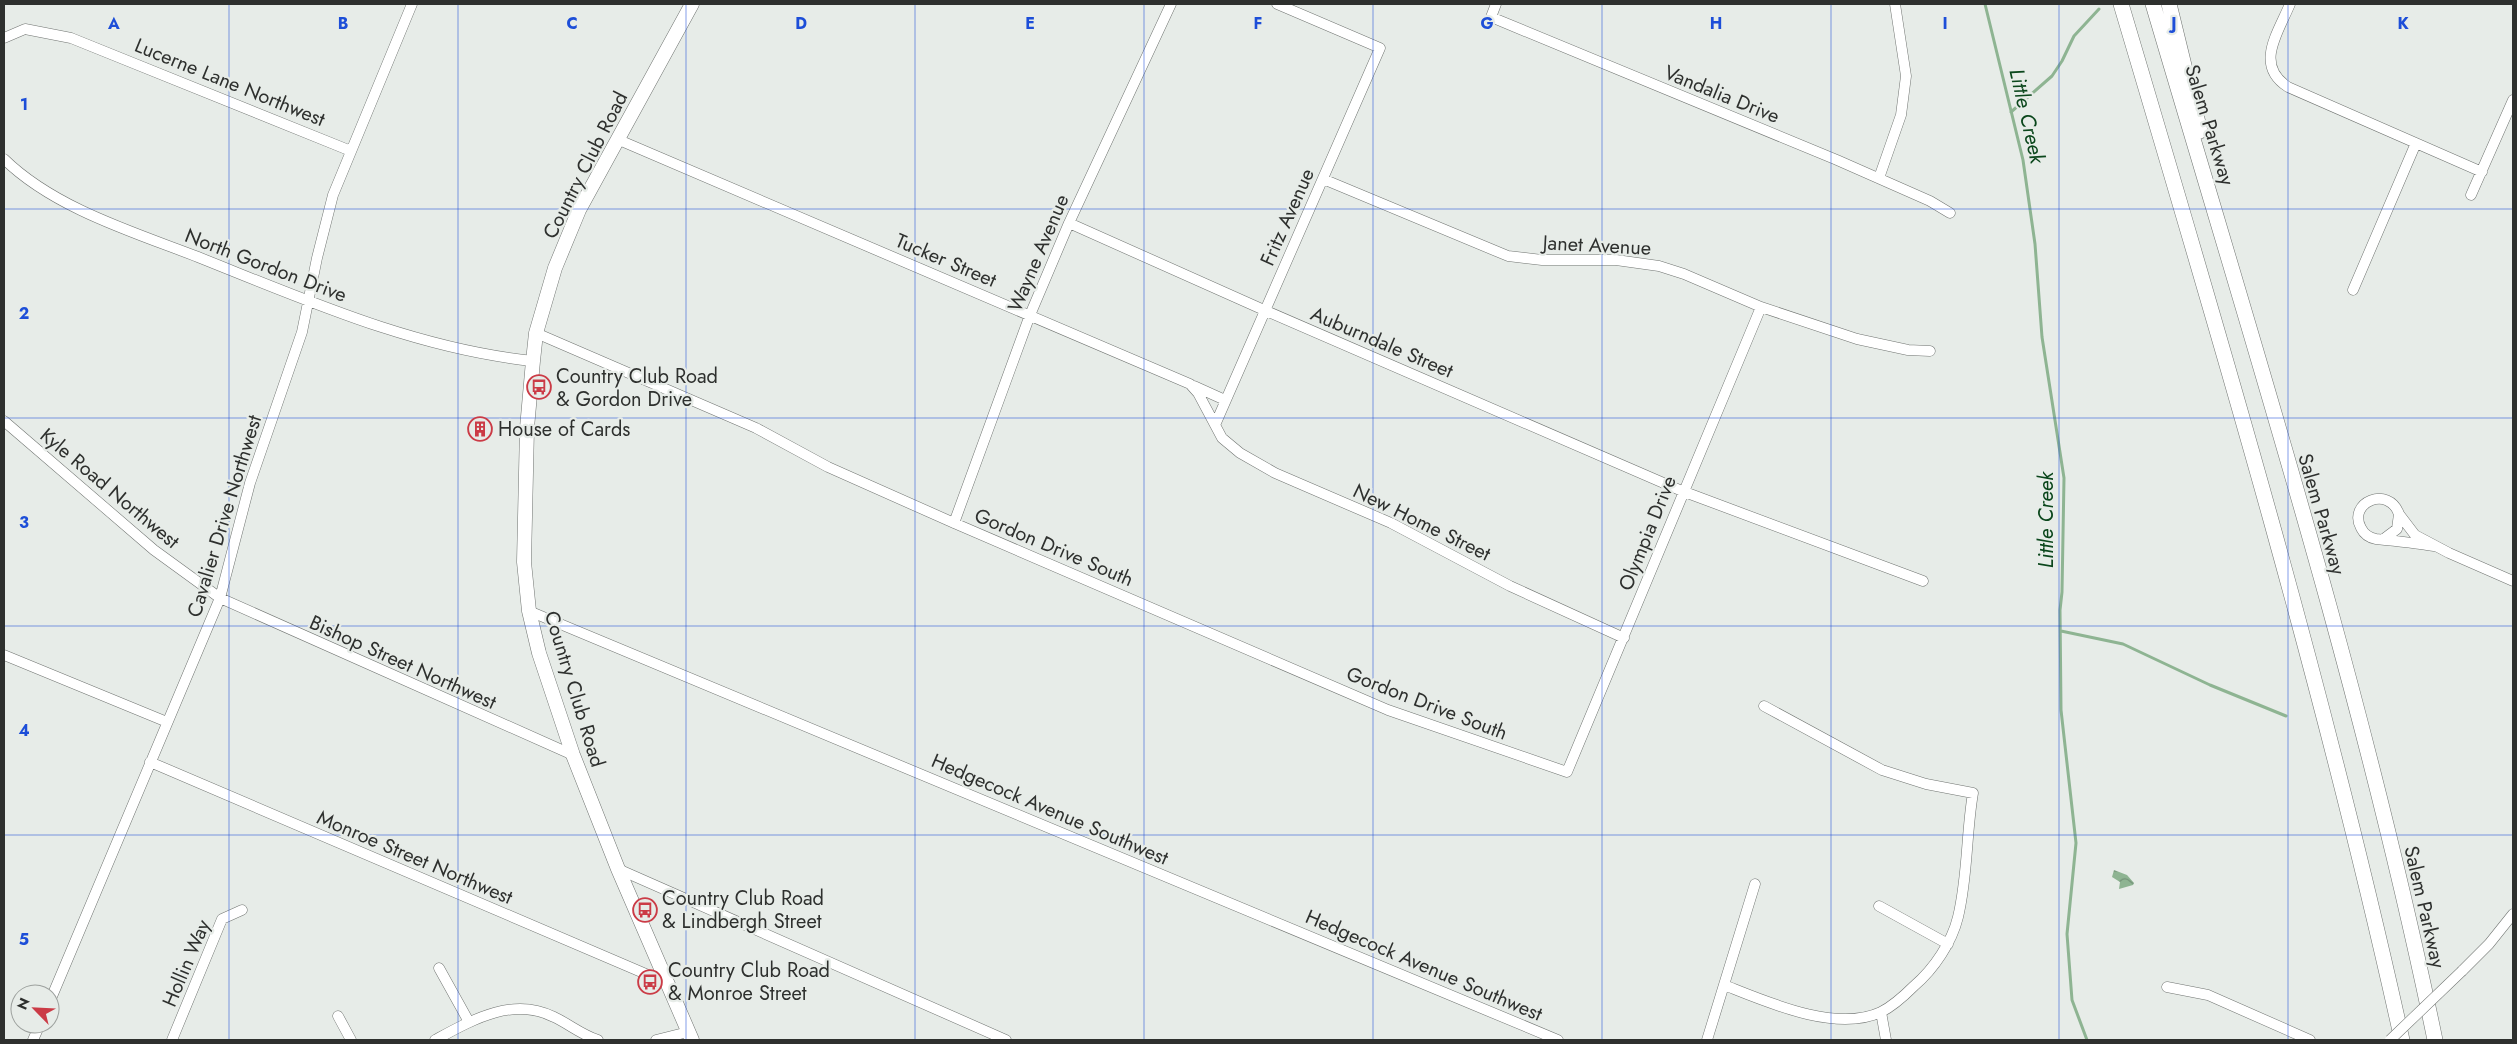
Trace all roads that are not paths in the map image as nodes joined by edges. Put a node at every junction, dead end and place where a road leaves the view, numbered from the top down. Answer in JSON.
{"nodes":[{"id":1,"x":412,"y":4,"type":"edge"},
{"id":2,"x":692,"y":4,"type":"edge"},
{"id":3,"x":1171,"y":4,"type":"edge"},
{"id":4,"x":1277,"y":4,"type":"edge"},
{"id":5,"x":1496,"y":4,"type":"edge"},
{"id":6,"x":1895,"y":4,"type":"edge"},
{"id":7,"x":2121,"y":4,"type":"edge"},
{"id":8,"x":2153,"y":4,"type":"edge"},
{"id":9,"x":2169,"y":4,"type":"edge"},
{"id":10,"x":2290,"y":4,"type":"edge"},
{"id":11,"x":6,"y":36,"type":"edge"},
{"id":12,"x":2513,"y":100,"type":"edge"},
{"id":13,"x":619,"y":140,"type":"junction"},
{"id":14,"x":2416,"y":143,"type":"junction"},
{"id":15,"x":351,"y":151,"type":"junction"},
{"id":16,"x":4,"y":159,"type":"edge"},
{"id":17,"x":2482,"y":172,"type":"junction"},
{"id":18,"x":1879,"y":178,"type":"junction"},
{"id":19,"x":1323,"y":179,"type":"junction"},
{"id":20,"x":2471,"y":195,"type":"dead end"},
{"id":21,"x":2212,"y":201,"type":"junction"},
{"id":22,"x":1950,"y":213,"type":"dead end"},
{"id":23,"x":1069,"y":223,"type":"junction"},
{"id":24,"x":2353,"y":290,"type":"dead end"},
{"id":25,"x":308,"y":300,"type":"junction"},
{"id":26,"x":1761,"y":307,"type":"junction"},
{"id":27,"x":1264,"y":310,"type":"junction"},
{"id":28,"x":1030,"y":314,"type":"junction"},
{"id":29,"x":536,"y":334,"type":"junction"},
{"id":30,"x":1930,"y":351,"type":"dead end"},
{"id":31,"x":533,"y":361,"type":"junction"},
{"id":32,"x":1190,"y":384,"type":"junction"},
{"id":33,"x":1225,"y":400,"type":"junction"},
{"id":34,"x":4,"y":421,"type":"edge"},
{"id":35,"x":1214,"y":425,"type":"junction"},
{"id":36,"x":1682,"y":491,"type":"junction"},
{"id":37,"x":2399,"y":514,"type":"junction"},
{"id":38,"x":954,"y":523,"type":"junction"},
{"id":39,"x":2385,"y":538,"type":"junction"},
{"id":40,"x":2434,"y":546,"type":"junction"},
{"id":41,"x":1923,"y":581,"type":"dead end"},
{"id":42,"x":2513,"y":581,"type":"edge"},
{"id":43,"x":220,"y":598,"type":"junction"},
{"id":44,"x":529,"y":611,"type":"junction"},
{"id":45,"x":1624,"y":638,"type":"junction"},
{"id":46,"x":4,"y":655,"type":"edge"},
{"id":47,"x":1764,"y":706,"type":"dead end"},
{"id":48,"x":167,"y":722,"type":"junction"},
{"id":49,"x":573,"y":756,"type":"junction"},
{"id":50,"x":150,"y":762,"type":"junction"},
{"id":51,"x":1566,"y":772,"type":"joint"},
{"id":52,"x":618,"y":869,"type":"junction"},
{"id":53,"x":1756,"y":884,"type":"dead end"},
{"id":54,"x":1879,"y":906,"type":"dead end"},
{"id":55,"x":242,"y":910,"type":"dead end"},
{"id":56,"x":2513,"y":914,"type":"edge"},
{"id":57,"x":1948,"y":944,"type":"junction"},
{"id":58,"x":440,"y":968,"type":"dead end"},
{"id":59,"x":667,"y":983,"type":"junction"},
{"id":60,"x":57,"y":984,"type":"edge"},
{"id":61,"x":1724,"y":985,"type":"junction"},
{"id":62,"x":2167,"y":987,"type":"dead end"},
{"id":63,"x":1881,"y":1012,"type":"junction"},
{"id":64,"x":338,"y":1016,"type":"dead end"},
{"id":65,"x":469,"y":1022,"type":"junction"},
{"id":66,"x":690,"y":1036,"type":"edge"},
{"id":67,"x":172,"y":1040,"type":"edge"},
{"id":68,"x":351,"y":1040,"type":"edge"},
{"id":69,"x":435,"y":1040,"type":"edge"},
{"id":70,"x":598,"y":1040,"type":"edge"},
{"id":71,"x":656,"y":1040,"type":"edge"},
{"id":72,"x":1006,"y":1040,"type":"edge"},
{"id":73,"x":1558,"y":1040,"type":"edge"},
{"id":74,"x":1707,"y":1040,"type":"edge"},
{"id":75,"x":1886,"y":1040,"type":"edge"},
{"id":76,"x":2310,"y":1040,"type":"edge"},
{"id":77,"x":2390,"y":1040,"type":"edge"},
{"id":78,"x":2402,"y":1040,"type":"edge"},
{"id":79,"x":2435,"y":1040,"type":"edge"}],
"edges":[{"from":1,"to":15,"type":"street","name":"Cavalier Drive Northwest"},
{"from":2,"to":13,"type":"main road","name":"Country Club Road"},
{"from":3,"to":23,"type":"street","name":"Wayne Avenue"},
{"from":4,"to":19,"type":"street","name":"Fritz Avenue"},
{"from":5,"to":18,"type":"street","name":"Vandalia Drive"},
{"from":6,"to":18,"type":"street"},
{"from":7,"to":78,"type":"highway"},
{"from":8,"to":21,"type":"highway","name":"Salem Parkway"},
{"from":9,"to":21,"type":"highway"},
{"from":10,"to":14,"type":"street"},
{"from":11,"to":15,"type":"street","name":"Lucerne Lane Northwest"},
{"from":12,"to":17,"type":"street"},
{"from":13,"to":28,"type":"street","name":"Tucker Street"},
{"from":13,"to":29,"type":"main road","name":"Country Club Road"},
{"from":14,"to":17,"type":"street"},
{"from":14,"to":24,"type":"street"},
{"from":15,"to":25,"type":"street","name":"Cavalier Drive Northwest"},
{"from":16,"to":25,"type":"street","name":"North Gordon Drive"},
{"from":17,"to":20,"type":"street"},
{"from":18,"to":22,"type":"street","name":"Vandalia Drive"},
{"from":19,"to":26,"type":"street","name":"Janet Avenue"},
{"from":19,"to":27,"type":"street","name":"Fritz Avenue"},
{"from":21,"to":79,"type":"highway","name":"Salem Parkway"},
{"from":23,"to":27,"type":"street","name":"Auburndale Street"},
{"from":23,"to":28,"type":"street","name":"Wayne Avenue"},
{"from":25,"to":31,"type":"street","name":"North Gordon Drive"},
{"from":25,"to":43,"type":"street","name":"Cavalier Drive Northwest"},
{"from":26,"to":30,"type":"street","name":"Janet Avenue"},
{"from":26,"to":36,"type":"street","name":"Olympia Drive"},
{"from":27,"to":33,"type":"street","name":"Fritz Avenue"},
{"from":27,"to":36,"type":"street","name":"Auburndale Street"},
{"from":28,"to":32,"type":"street","name":"Tucker Street"},
{"from":28,"to":38,"type":"street","name":"Wayne Avenue"},
{"from":29,"to":31,"type":"main road","name":"Country Club Road"},
{"from":29,"to":38,"type":"street","name":"Gordon Drive South"},
{"from":31,"to":44,"type":"main road","name":"Country Club Road"},
{"from":32,"to":33,"type":"street","name":"Tucker Street"},
{"from":32,"to":35,"type":"street"},
{"from":33,"to":35,"type":"street"},
{"from":34,"to":43,"type":"street","name":"Kyle Road Northwest"},
{"from":35,"to":45,"type":"street","name":"New Home Street"},
{"from":36,"to":41,"type":"street","name":"Auburndale Street"},
{"from":36,"to":45,"type":"street","name":"Olympia Drive"},
{"from":37,"to":39,"type":"street"},
{"from":37,"to":39,"type":"street"},
{"from":37,"to":40,"type":"street"},
{"from":38,"to":51,"type":"street","name":"Gordon Drive South"},
{"from":39,"to":40,"type":"street"},
{"from":40,"to":42,"type":"street"},
{"from":43,"to":48,"type":"street","name":"Cavalier Drive Northwest"},
{"from":43,"to":49,"type":"street","name":"Bishop Street Northwest"},
{"from":44,"to":49,"type":"main road","name":"Country Club Road"},
{"from":44,"to":73,"type":"street","name":"Hedgecock Avenue Southwest"},
{"from":45,"to":51,"type":"street","name":"Olympia Drive"},
{"from":46,"to":48,"type":"street"},
{"from":47,"to":57,"type":"street"},
{"from":48,"to":50,"type":"street","name":"Cavalier Drive Northwest"},
{"from":49,"to":52,"type":"main road","name":"Country Club Road"},
{"from":50,"to":59,"type":"street","name":"Monroe Street Northwest"},
{"from":50,"to":60,"type":"street","name":"Cavalier Drive Northwest"},
{"from":52,"to":59,"type":"main road","name":"Country Club Road"},
{"from":52,"to":72,"type":"street"},
{"from":53,"to":61,"type":"street"},
{"from":54,"to":57,"type":"street"},
{"from":55,"to":67,"type":"street","name":"Hollin Way"},
{"from":56,"to":77,"type":"street","bridge":true},
{"from":57,"to":63,"type":"street"},
{"from":58,"to":65,"type":"street"},
{"from":59,"to":66,"type":"main road","name":"Country Club Road"},
{"from":61,"to":63,"type":"street"},
{"from":61,"to":74,"type":"street"},
{"from":62,"to":76,"type":"street"},
{"from":63,"to":75,"type":"street"},
{"from":64,"to":68,"type":"street"},
{"from":65,"to":69,"type":"street"},
{"from":65,"to":70,"type":"street"},
{"from":66,"to":71,"type":"street"}]}
